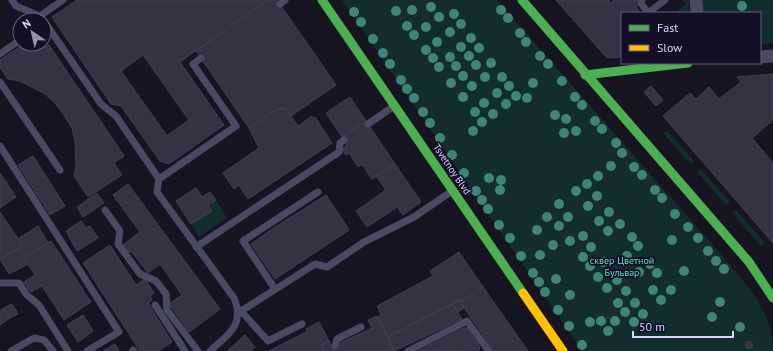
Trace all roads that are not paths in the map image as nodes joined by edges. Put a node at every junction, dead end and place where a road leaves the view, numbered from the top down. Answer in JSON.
{"nodes":[{"id":1,"x":12,"y":0,"type":"edge"},
{"id":2,"x":62,"y":0,"type":"edge"},
{"id":3,"x":322,"y":0,"type":"edge"},
{"id":4,"x":522,"y":0,"type":"edge"},
{"id":5,"x":665,"y":0,"type":"edge"},
{"id":6,"x":696,"y":0,"type":"edge"},
{"id":7,"x":641,"y":3,"type":"dead end"},
{"id":8,"x":28,"y":12,"type":"edge"},
{"id":9,"x":49,"y":12,"type":"edge"},
{"id":10,"x":647,"y":12,"type":"edge"},
{"id":11,"x":649,"y":12,"type":"edge"},
{"id":12,"x":697,"y":12,"type":"edge"},
{"id":13,"x":52,"y":35,"type":"edge"},
{"id":14,"x":12,"y":46,"type":"edge"},
{"id":15,"x":0,"y":54,"type":"edge"},
{"id":16,"x":773,"y":56,"type":"edge"},
{"id":17,"x":761,"y":57,"type":"edge"},
{"id":18,"x":201,"y":58,"type":"dead end"},
{"id":19,"x":674,"y":64,"type":"edge"},
{"id":20,"x":659,"y":65,"type":"edge"},
{"id":21,"x":585,"y":75,"type":"junction"},
{"id":22,"x":0,"y":82,"type":"edge"},
{"id":23,"x":395,"y":106,"type":"junction"},
{"id":24,"x":368,"y":124,"type":"dead end"},
{"id":25,"x":344,"y":140,"type":"dead end"},
{"id":26,"x":0,"y":146,"type":"edge"},
{"id":27,"x":60,"y":170,"type":"dead end"},
{"id":28,"x":159,"y":180,"type":"junction"},
{"id":29,"x":453,"y":190,"type":"junction"},
{"id":30,"x":318,"y":192,"type":"dead end"},
{"id":31,"x":105,"y":210,"type":"dead end"},
{"id":32,"x":196,"y":248,"type":"junction"},
{"id":33,"x":749,"y":262,"type":"junction"},
{"id":34,"x":0,"y":283,"type":"edge"},
{"id":35,"x":773,"y":283,"type":"edge"},
{"id":36,"x":275,"y":289,"type":"junction"},
{"id":37,"x":773,"y":298,"type":"edge"},
{"id":38,"x":155,"y":305,"type":"dead end"},
{"id":39,"x":240,"y":312,"type":"junction"},
{"id":40,"x":302,"y":324,"type":"dead end"},
{"id":41,"x":361,"y":327,"type":"dead end"},
{"id":42,"x":335,"y":346,"type":"dead end"},
{"id":43,"x":11,"y":351,"type":"edge"},
{"id":44,"x":53,"y":351,"type":"edge"},
{"id":45,"x":68,"y":351,"type":"edge"},
{"id":46,"x":86,"y":351,"type":"edge"},
{"id":47,"x":185,"y":351,"type":"edge"},
{"id":48,"x":198,"y":351,"type":"edge"},
{"id":49,"x":210,"y":351,"type":"edge"},
{"id":50,"x":408,"y":351,"type":"edge"},
{"id":51,"x":488,"y":351,"type":"edge"},
{"id":52,"x":563,"y":351,"type":"edge"}],
"edges":[{"from":1,"to":8,"type":"lane"},
{"from":2,"to":9,"type":"lane"},
{"from":3,"to":23,"type":"main road","name":"Tsvetnoy Blvd"},
{"from":4,"to":21,"type":"main road"},
{"from":5,"to":11,"type":"lane"},
{"from":6,"to":12,"type":"street"},
{"from":7,"to":10,"type":"lane"},
{"from":13,"to":28,"type":"lane"},
{"from":14,"to":15,"type":"lane"},
{"from":16,"to":17,"type":"street"},
{"from":18,"to":28,"type":"lane"},
{"from":19,"to":20,"type":"main road"},
{"from":20,"to":21,"type":"main road"},
{"from":21,"to":33,"type":"main road"},
{"from":22,"to":27,"type":"lane"},
{"from":23,"to":24,"type":"lane"},
{"from":23,"to":29,"type":"main road","name":"Tsvetnoy Blvd"},
{"from":25,"to":32,"type":"lane"},
{"from":26,"to":46,"type":"lane"},
{"from":28,"to":32,"type":"lane"},
{"from":29,"to":36,"type":"lane"},
{"from":29,"to":52,"type":"main road","name":"Tsvetnoy Blvd"},
{"from":30,"to":36,"type":"lane"},
{"from":31,"to":48,"type":"lane"},
{"from":32,"to":39,"type":"lane"},
{"from":33,"to":35,"type":"main road"},
{"from":33,"to":37,"type":"main road"},
{"from":34,"to":45,"type":"lane"},
{"from":36,"to":39,"type":"lane"},
{"from":38,"to":47,"type":"lane"},
{"from":39,"to":40,"type":"lane"},
{"from":39,"to":49,"type":"lane"},
{"from":41,"to":42,"type":"lane"},
{"from":43,"to":44,"type":"lane"},
{"from":50,"to":51,"type":"lane"}]}
